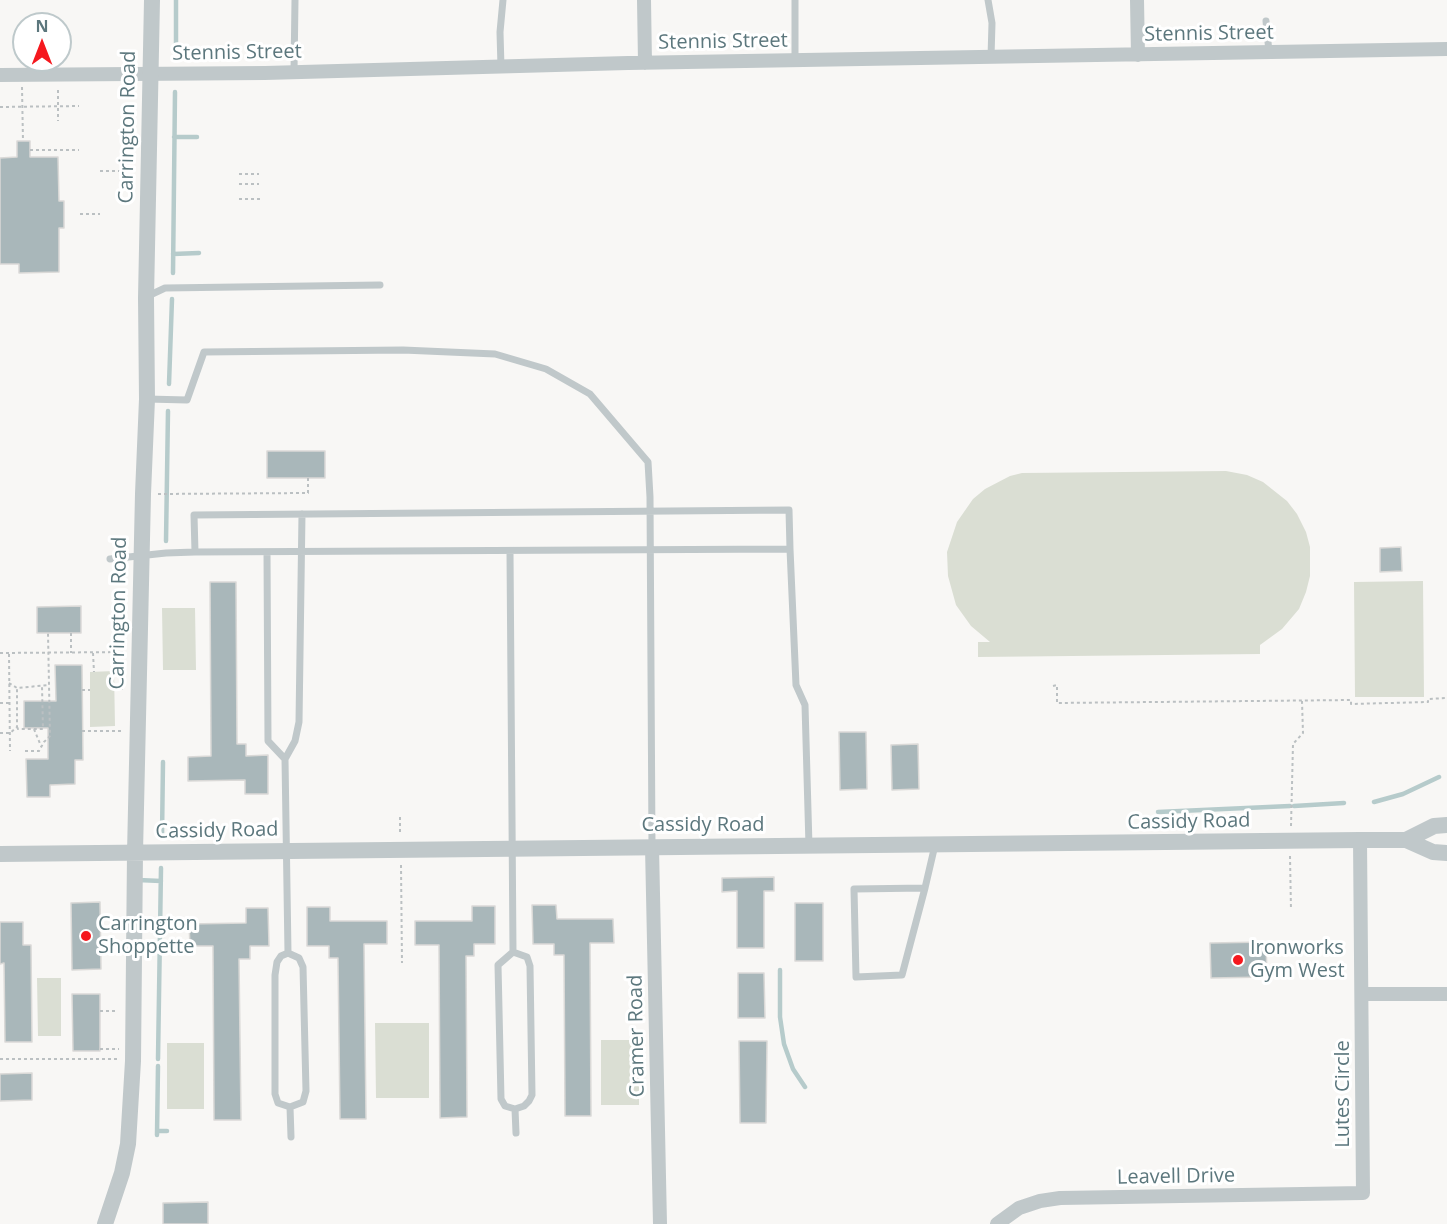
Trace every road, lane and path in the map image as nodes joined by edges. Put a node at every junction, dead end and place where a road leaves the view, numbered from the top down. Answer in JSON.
{"nodes":[{"id":1,"x":152,"y":0,"type":"edge"},
{"id":2,"x":295,"y":0,"type":"edge"},
{"id":3,"x":503,"y":0,"type":"edge"},
{"id":4,"x":644,"y":0,"type":"edge"},
{"id":5,"x":795,"y":0,"type":"edge"},
{"id":6,"x":988,"y":0,"type":"edge"},
{"id":7,"x":1137,"y":0,"type":"edge"},
{"id":8,"x":1266,"y":21,"type":"dead end"},
{"id":9,"x":1447,"y":49,"type":"edge"},
{"id":10,"x":1269,"y":52,"type":"junction"},
{"id":11,"x":1138,"y":54,"type":"junction"},
{"id":12,"x":991,"y":57,"type":"junction"},
{"id":13,"x":795,"y":60,"type":"junction"},
{"id":14,"x":645,"y":63,"type":"junction"},
{"id":15,"x":501,"y":67,"type":"junction"},
{"id":16,"x":294,"y":72,"type":"junction"},
{"id":17,"x":150,"y":74,"type":"junction"},
{"id":18,"x":0,"y":75,"type":"edge"},
{"id":19,"x":22,"y":75,"type":"junction"},
{"id":20,"x":58,"y":75,"type":"junction"},
{"id":21,"x":22,"y":106,"type":"junction"},
{"id":22,"x":58,"y":106,"type":"junction"},
{"id":23,"x":79,"y":106,"type":"dead end"},
{"id":24,"x":0,"y":107,"type":"edge"},
{"id":25,"x":58,"y":121,"type":"dead end"},
{"id":26,"x":23,"y":141,"type":"dead end"},
{"id":27,"x":30,"y":150,"type":"dead end"},
{"id":28,"x":79,"y":150,"type":"dead end"},
{"id":29,"x":100,"y":171,"type":"dead end"},
{"id":30,"x":130,"y":171,"type":"dead end"},
{"id":31,"x":239,"y":174,"type":"dead end"},
{"id":32,"x":259,"y":174,"type":"dead end"},
{"id":33,"x":259,"y":183,"type":"dead end"},
{"id":34,"x":239,"y":184,"type":"dead end"},
{"id":35,"x":239,"y":199,"type":"dead end"},
{"id":36,"x":260,"y":199,"type":"dead end"},
{"id":37,"x":80,"y":214,"type":"dead end"},
{"id":38,"x":100,"y":214,"type":"dead end"},
{"id":39,"x":380,"y":285,"type":"dead end"},
{"id":40,"x":146,"y":298,"type":"junction"},
{"id":41,"x":147,"y":399,"type":"junction"},
{"id":42,"x":308,"y":478,"type":"dead end"},
{"id":43,"x":159,"y":494,"type":"dead end"},
{"id":44,"x":650,"y":511,"type":"junction"},
{"id":45,"x":302,"y":514,"type":"junction"},
{"id":46,"x":790,"y":549,"type":"junction"},
{"id":47,"x":195,"y":552,"type":"junction"},
{"id":48,"x":267,"y":552,"type":"junction"},
{"id":49,"x":303,"y":552,"type":"junction"},
{"id":50,"x":510,"y":552,"type":"junction"},
{"id":51,"x":651,"y":552,"type":"junction"},
{"id":52,"x":142,"y":556,"type":"junction"},
{"id":53,"x":110,"y":559,"type":"dead end"},
{"id":54,"x":48,"y":633,"type":"dead end"},
{"id":55,"x":71,"y":633,"type":"dead end"},
{"id":56,"x":140,"y":652,"type":"junction"},
{"id":57,"x":0,"y":653,"type":"edge"},
{"id":58,"x":71,"y":653,"type":"junction"},
{"id":59,"x":93,"y":653,"type":"junction"},
{"id":60,"x":9,"y":654,"type":"junction"},
{"id":61,"x":48,"y":654,"type":"junction"},
{"id":62,"x":94,"y":672,"type":"dead end"},
{"id":63,"x":9,"y":683,"type":"junction"},
{"id":64,"x":49,"y":685,"type":"junction"},
{"id":65,"x":42,"y":686,"type":"junction"},
{"id":66,"x":1053,"y":686,"type":"dead end"},
{"id":67,"x":17,"y":688,"type":"junction"},
{"id":68,"x":82,"y":690,"type":"dead end"},
{"id":69,"x":90,"y":690,"type":"dead end"},
{"id":70,"x":1447,"y":698,"type":"edge"},
{"id":71,"x":1302,"y":701,"type":"junction"},
{"id":72,"x":0,"y":703,"type":"edge"},
{"id":73,"x":9,"y":703,"type":"junction"},
{"id":74,"x":17,"y":727,"type":"junction"},
{"id":75,"x":34,"y":729,"type":"junction"},
{"id":76,"x":138,"y":730,"type":"junction"},
{"id":77,"x":82,"y":731,"type":"dead end"},
{"id":78,"x":0,"y":733,"type":"edge"},
{"id":79,"x":9,"y":733,"type":"junction"},
{"id":80,"x":41,"y":746,"type":"junction"},
{"id":81,"x":10,"y":751,"type":"dead end"},
{"id":82,"x":25,"y":751,"type":"dead end"},
{"id":83,"x":285,"y":759,"type":"junction"},
{"id":84,"x":400,"y":817,"type":"dead end"},
{"id":85,"x":1447,"y":825,"type":"edge"},
{"id":86,"x":1360,"y":840,"type":"junction"},
{"id":87,"x":1406,"y":840,"type":"junction"},
{"id":88,"x":1290,"y":841,"type":"junction"},
{"id":89,"x":935,"y":845,"type":"junction"},
{"id":90,"x":652,"y":846,"type":"junction"},
{"id":91,"x":809,"y":846,"type":"junction"},
{"id":92,"x":513,"y":849,"type":"junction"},
{"id":93,"x":400,"y":850,"type":"junction"},
{"id":94,"x":287,"y":851,"type":"junction"},
{"id":95,"x":135,"y":853,"type":"junction"},
{"id":96,"x":1447,"y":853,"type":"edge"},
{"id":97,"x":0,"y":854,"type":"edge"},
{"id":98,"x":925,"y":888,"type":"junction"},
{"id":99,"x":1291,"y":910,"type":"dead end"},
{"id":100,"x":513,"y":952,"type":"junction"},
{"id":101,"x":288,"y":953,"type":"junction"},
{"id":102,"x":402,"y":963,"type":"dead end"},
{"id":103,"x":1362,"y":994,"type":"junction"},
{"id":104,"x":1447,"y":994,"type":"edge"},
{"id":105,"x":0,"y":1059,"type":"edge"},
{"id":106,"x":134,"y":1061,"type":"junction"},
{"id":107,"x":290,"y":1107,"type":"junction"},
{"id":108,"x":515,"y":1109,"type":"junction"},
{"id":109,"x":516,"y":1133,"type":"dead end"},
{"id":110,"x":291,"y":1137,"type":"dead end"},
{"id":111,"x":1362,"y":1193,"type":"joint"},
{"id":112,"x":105,"y":1224,"type":"edge"},
{"id":113,"x":660,"y":1224,"type":"edge"},
{"id":114,"x":997,"y":1224,"type":"edge"}],
"edges":[{"from":1,"to":17,"type":"street","name":"Carrington Road"},
{"from":2,"to":16,"type":"lane"},
{"from":3,"to":15,"type":"lane"},
{"from":4,"to":14,"type":"street"},
{"from":5,"to":13,"type":"lane"},
{"from":6,"to":12,"type":"lane"},
{"from":7,"to":11,"type":"street"},
{"from":8,"to":10,"type":"lane"},
{"from":9,"to":10,"type":"street","name":"Stennis Street"},
{"from":10,"to":11,"type":"street","name":"Stennis Street"},
{"from":11,"to":12,"type":"street","name":"Stennis Street"},
{"from":12,"to":13,"type":"street","name":"Stennis Street"},
{"from":13,"to":14,"type":"street","name":"Stennis Street"},
{"from":14,"to":15,"type":"street","name":"Stennis Street"},
{"from":15,"to":16,"type":"street","name":"Stennis Street"},
{"from":16,"to":17,"type":"street","name":"Stennis Street"},
{"from":17,"to":20,"type":"street","name":"Stennis Street"},
{"from":17,"to":40,"type":"street","name":"Carrington Road"},
{"from":18,"to":19,"type":"street","name":"Stennis Street"},
{"from":19,"to":20,"type":"street","name":"Stennis Street"},
{"from":19,"to":21,"type":"path"},
{"from":20,"to":22,"type":"path"},
{"from":21,"to":22,"type":"path"},
{"from":21,"to":24,"type":"path"},
{"from":21,"to":26,"type":"path"},
{"from":22,"to":23,"type":"path"},
{"from":22,"to":25,"type":"path"},
{"from":27,"to":28,"type":"path"},
{"from":29,"to":30,"type":"path"},
{"from":31,"to":32,"type":"path"},
{"from":33,"to":34,"type":"path"},
{"from":35,"to":36,"type":"path"},
{"from":37,"to":38,"type":"path"},
{"from":39,"to":40,"type":"lane"},
{"from":40,"to":41,"type":"street","name":"Carrington Road"},
{"from":41,"to":44,"type":"lane"},
{"from":41,"to":52,"type":"street","name":"Carrington Road"},
{"from":42,"to":43,"type":"path"},
{"from":44,"to":45,"type":"lane"},
{"from":44,"to":46,"type":"lane"},
{"from":44,"to":51,"type":"lane"},
{"from":45,"to":47,"type":"lane"},
{"from":45,"to":49,"type":"lane"},
{"from":46,"to":51,"type":"lane"},
{"from":46,"to":91,"type":"lane"},
{"from":47,"to":48,"type":"lane"},
{"from":47,"to":52,"type":"lane"},
{"from":48,"to":49,"type":"lane"},
{"from":48,"to":83,"type":"lane"},
{"from":49,"to":50,"type":"lane"},
{"from":49,"to":83,"type":"lane"},
{"from":50,"to":51,"type":"lane"},
{"from":50,"to":92,"type":"lane"},
{"from":51,"to":90,"type":"lane"},
{"from":52,"to":53,"type":"lane"},
{"from":52,"to":56,"type":"street","name":"Carrington Road"},
{"from":54,"to":61,"type":"path"},
{"from":55,"to":58,"type":"path"},
{"from":56,"to":59,"type":"path"},
{"from":56,"to":76,"type":"street","name":"Carrington Road"},
{"from":57,"to":60,"type":"path"},
{"from":58,"to":59,"type":"path"},
{"from":58,"to":61,"type":"path"},
{"from":59,"to":62,"type":"path"},
{"from":60,"to":61,"type":"path"},
{"from":60,"to":63,"type":"path"},
{"from":61,"to":64,"type":"path"},
{"from":63,"to":67,"type":"path"},
{"from":63,"to":73,"type":"path"},
{"from":64,"to":65,"type":"path"},
{"from":64,"to":80,"type":"path"},
{"from":65,"to":67,"type":"path"},
{"from":65,"to":75,"type":"path"},
{"from":66,"to":71,"type":"path"},
{"from":67,"to":74,"type":"path"},
{"from":68,"to":69,"type":"path"},
{"from":70,"to":71,"type":"path"},
{"from":71,"to":88,"type":"path"},
{"from":72,"to":73,"type":"path"},
{"from":73,"to":79,"type":"path"},
{"from":74,"to":75,"type":"path"},
{"from":74,"to":79,"type":"path"},
{"from":75,"to":80,"type":"path"},
{"from":76,"to":77,"type":"path"},
{"from":76,"to":95,"type":"street","name":"Carrington Road"},
{"from":78,"to":79,"type":"path"},
{"from":79,"to":81,"type":"path"},
{"from":80,"to":82,"type":"path"},
{"from":83,"to":94,"type":"lane"},
{"from":84,"to":93,"type":"path"},
{"from":85,"to":87,"type":"street","name":"Cassidy Road"},
{"from":86,"to":87,"type":"street","name":"Cassidy Road"},
{"from":86,"to":88,"type":"street","name":"Cassidy Road"},
{"from":86,"to":103,"type":"street","name":"Lutes Circle"},
{"from":87,"to":96,"type":"street","name":"Cassidy Road"},
{"from":88,"to":89,"type":"street","name":"Cassidy Road"},
{"from":88,"to":99,"type":"path"},
{"from":89,"to":91,"type":"street","name":"Cassidy Road"},
{"from":89,"to":98,"type":"lane"},
{"from":90,"to":91,"type":"street","name":"Cassidy Road"},
{"from":90,"to":92,"type":"street","name":"Cassidy Road"},
{"from":90,"to":113,"type":"street","name":"Cramer Road"},
{"from":92,"to":93,"type":"street","name":"Cassidy Road"},
{"from":92,"to":100,"type":"lane"},
{"from":93,"to":94,"type":"street","name":"Cassidy Road"},
{"from":93,"to":102,"type":"path"},
{"from":94,"to":95,"type":"street","name":"Cassidy Road"},
{"from":94,"to":101,"type":"lane"},
{"from":95,"to":97,"type":"street","name":"Cassidy Road"},
{"from":95,"to":106,"type":"street","name":"Carrington Road"},
{"from":98,"to":98,"type":"lane"},
{"from":100,"to":108,"type":"lane"},
{"from":100,"to":108,"type":"lane"},
{"from":101,"to":107,"type":"lane"},
{"from":101,"to":107,"type":"lane"},
{"from":103,"to":104,"type":"street"},
{"from":103,"to":111,"type":"street","name":"Lutes Circle"},
{"from":105,"to":106,"type":"path"},
{"from":106,"to":112,"type":"street","name":"Carrington Road"},
{"from":107,"to":110,"type":"lane"},
{"from":108,"to":109,"type":"lane"},
{"from":111,"to":114,"type":"street","name":"Leavell Drive"}]}
